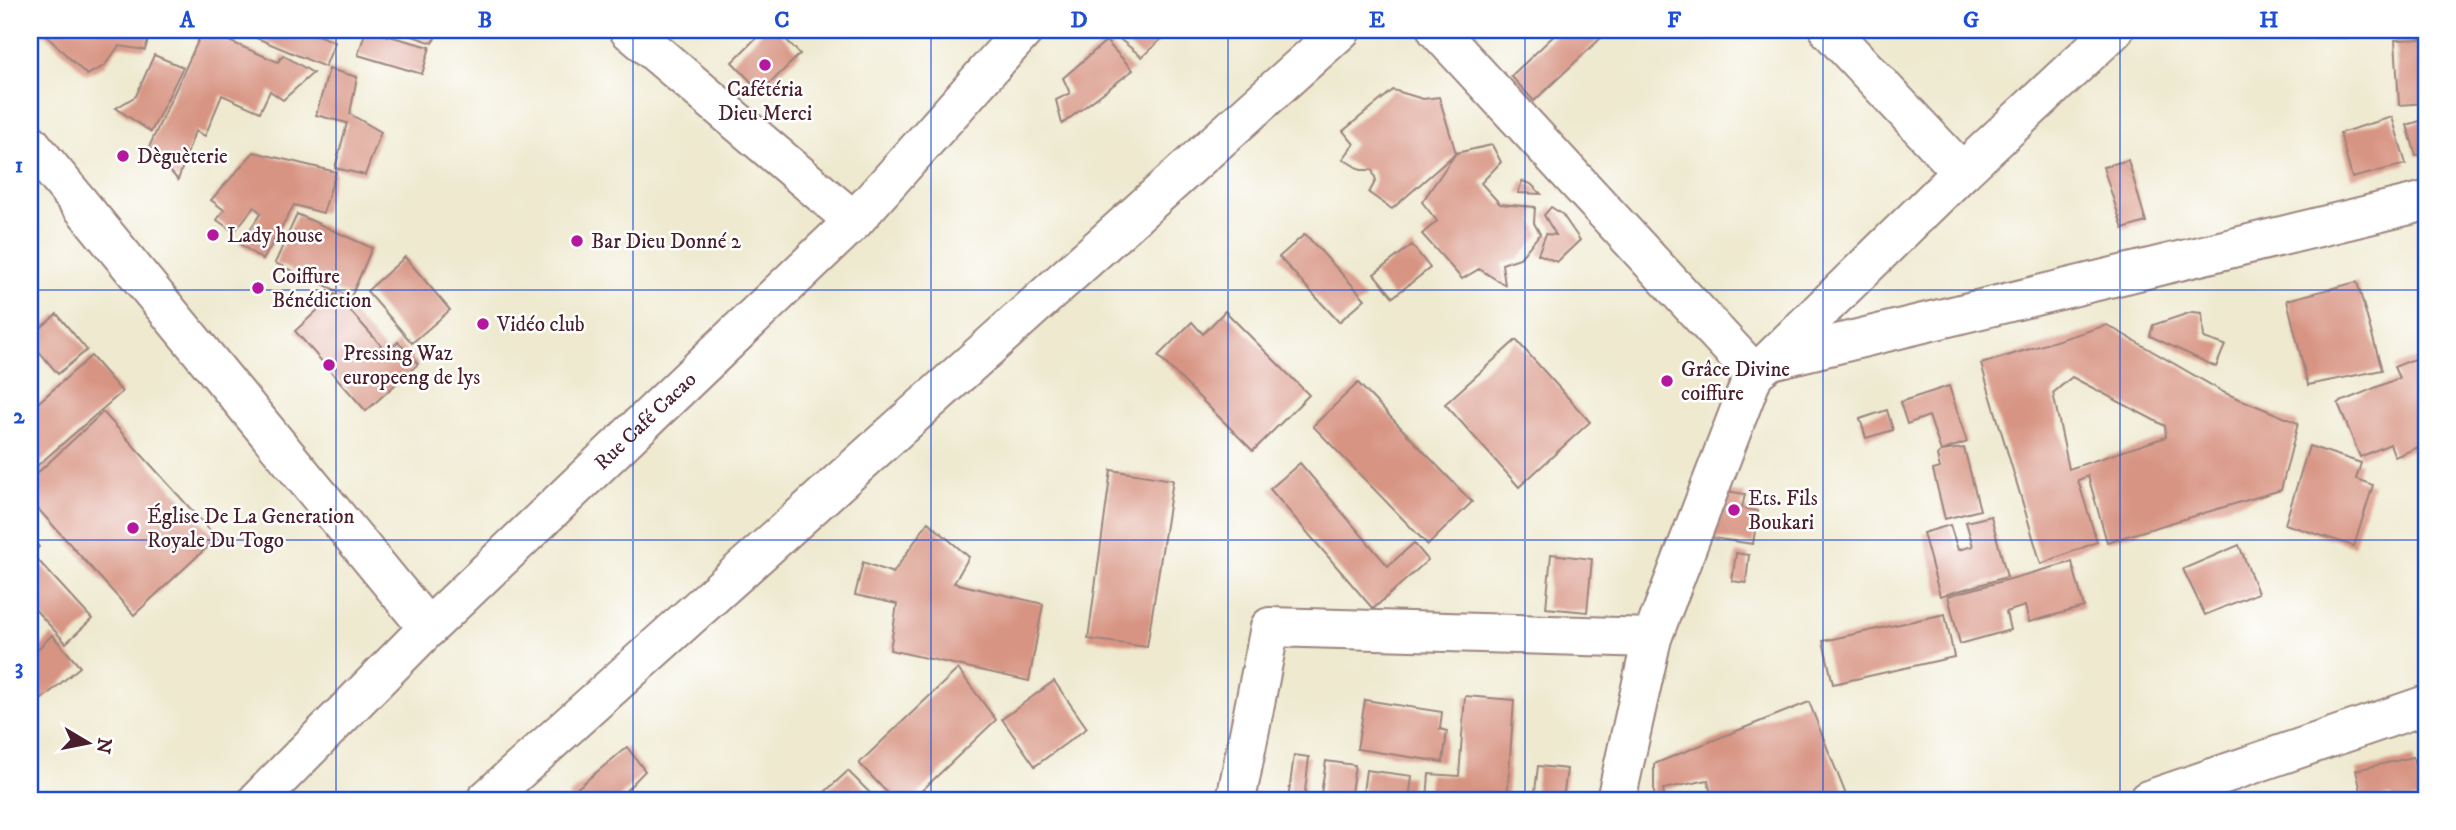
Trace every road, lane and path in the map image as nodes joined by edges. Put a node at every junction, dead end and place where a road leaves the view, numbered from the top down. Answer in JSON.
{"nodes":[{"id":1,"x":629,"y":30,"type":"edge"},
{"id":2,"x":1024,"y":30,"type":"edge"},
{"id":3,"x":1341,"y":30,"type":"edge"},
{"id":4,"x":1437,"y":30,"type":"edge"},
{"id":5,"x":1829,"y":30,"type":"edge"},
{"id":6,"x":2115,"y":30,"type":"edge"},
{"id":7,"x":1302,"y":42,"type":"edge"},
{"id":8,"x":30,"y":143,"type":"edge"},
{"id":9,"x":1962,"y":172,"type":"junction"},
{"id":10,"x":2426,"y":201,"type":"edge"},
{"id":11,"x":854,"y":221,"type":"junction"},
{"id":12,"x":1761,"y":367,"type":"junction"},
{"id":13,"x":428,"y":628,"type":"junction"},
{"id":14,"x":1652,"y":638,"type":"junction"},
{"id":15,"x":2426,"y":705,"type":"edge"},
{"id":16,"x":264,"y":798,"type":"edge"},
{"id":17,"x":486,"y":800,"type":"edge"},
{"id":18,"x":1236,"y":800,"type":"edge"},
{"id":19,"x":1616,"y":800,"type":"edge"},
{"id":20,"x":2148,"y":800,"type":"edge"}],
"edges":[{"from":1,"to":11,"type":"street"},
{"from":2,"to":11,"type":"street","name":"Rue Café Cacao"},
{"from":3,"to":7,"type":"street"},
{"from":4,"to":12,"type":"street"},
{"from":5,"to":9,"type":"street"},
{"from":6,"to":9,"type":"street"},
{"from":7,"to":17,"type":"street"},
{"from":8,"to":13,"type":"street"},
{"from":9,"to":12,"type":"street"},
{"from":10,"to":12,"type":"street"},
{"from":11,"to":13,"type":"street","name":"Rue Café Cacao"},
{"from":12,"to":14,"type":"street"},
{"from":13,"to":16,"type":"street","name":"Rue Café Cacao"},
{"from":14,"to":18,"type":"street"},
{"from":14,"to":19,"type":"street"},
{"from":15,"to":20,"type":"street"}]}
